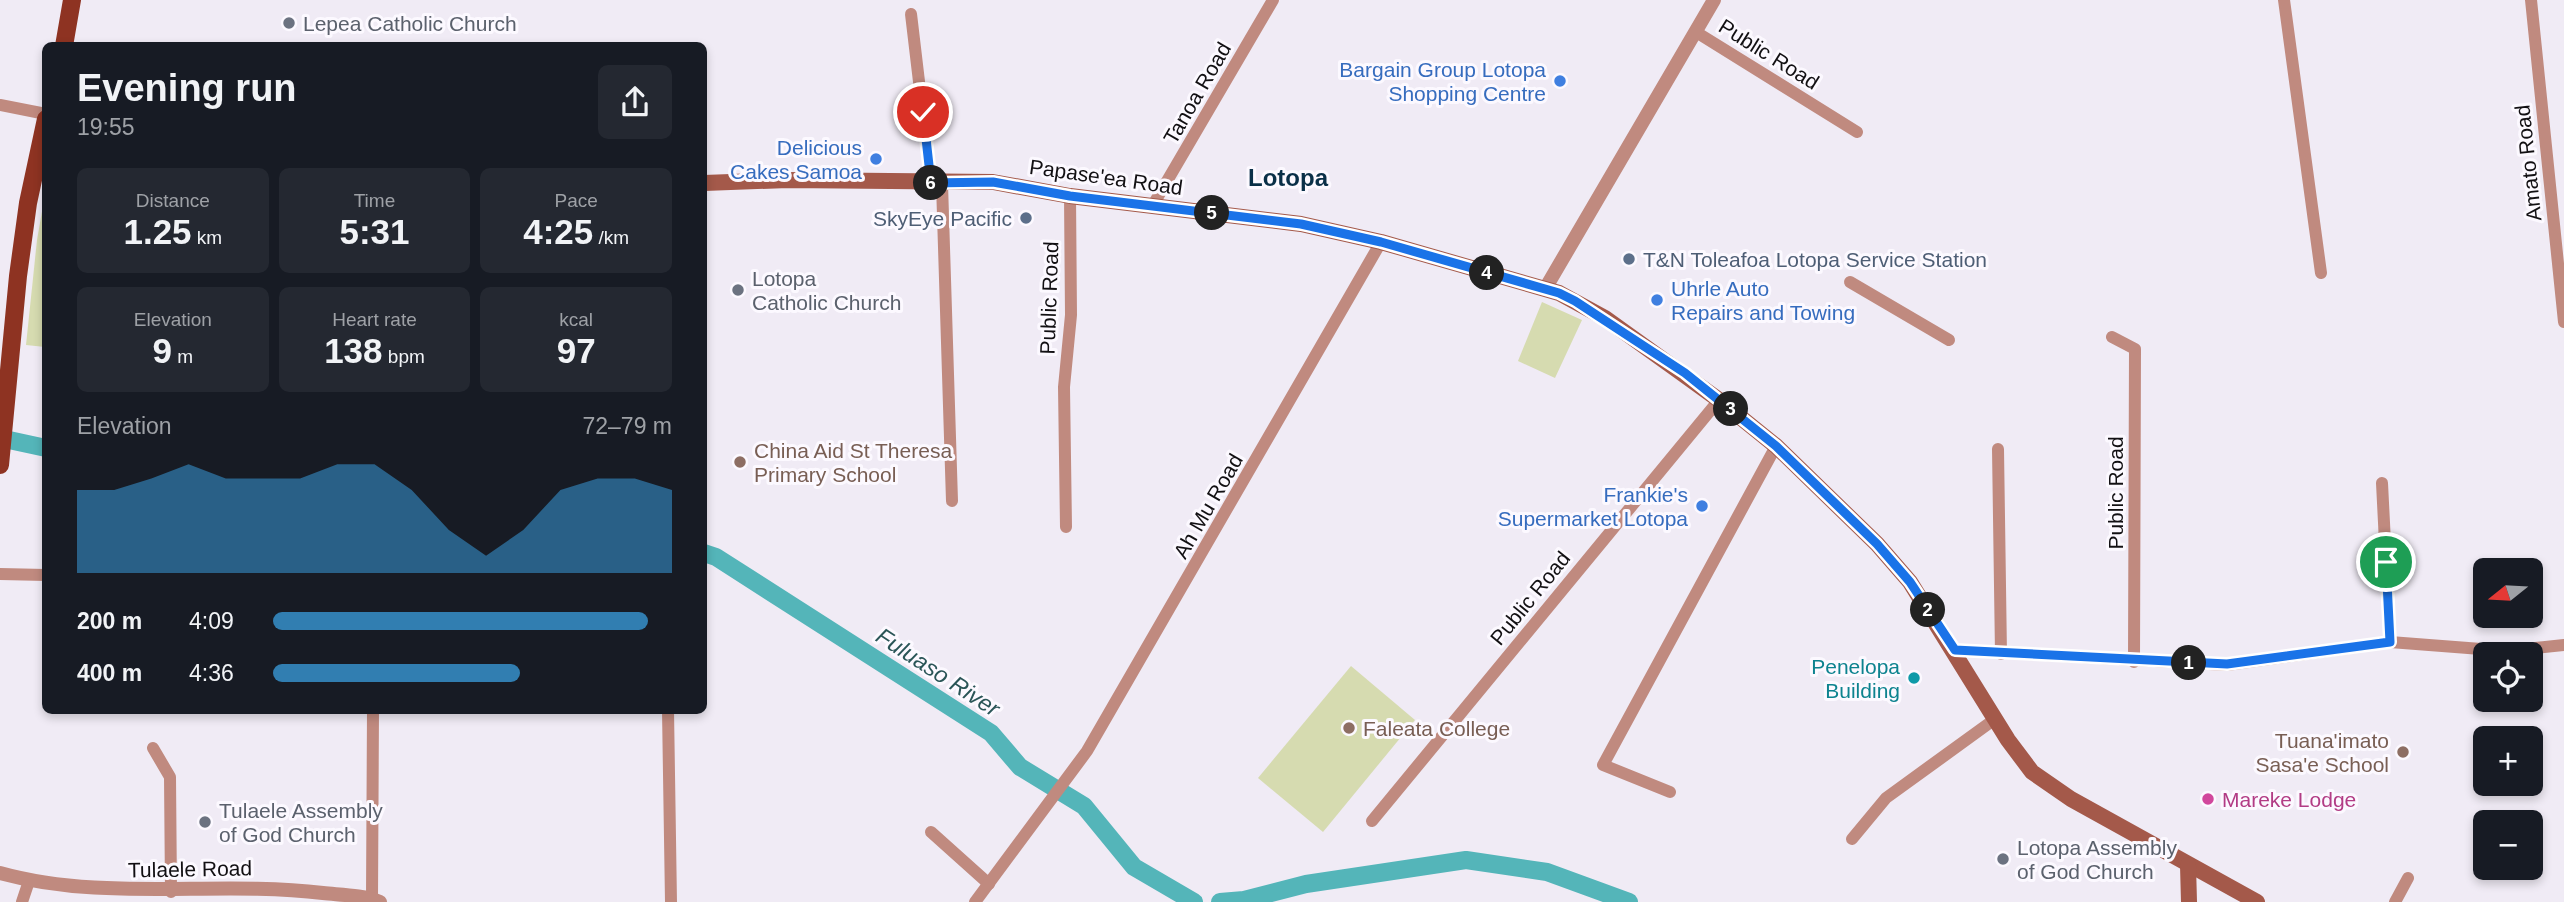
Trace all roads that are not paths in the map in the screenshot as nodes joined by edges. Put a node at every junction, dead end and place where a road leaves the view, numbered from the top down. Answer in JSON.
{"nodes":[{"id":1,"x":72,"y":0,"type":"edge"},
{"id":2,"x":1273,"y":0,"type":"edge"},
{"id":3,"x":1714,"y":0,"type":"edge"},
{"id":4,"x":2284,"y":0,"type":"edge"},
{"id":5,"x":2531,"y":0,"type":"edge"},
{"id":6,"x":911,"y":14,"type":"dead end"},
{"id":7,"x":1696,"y":32,"type":"junction"},
{"id":8,"x":65,"y":42,"type":"edge"},
{"id":9,"x":0,"y":105,"type":"edge"},
{"id":10,"x":42,"y":113,"type":"edge"},
{"id":11,"x":1857,"y":132,"type":"dead end"},
{"id":12,"x":42,"y":141,"type":"edge"},
{"id":13,"x":707,"y":183,"type":"edge"},
{"id":14,"x":937,"y":183,"type":"junction"},
{"id":15,"x":1070,"y":196,"type":"junction"},
{"id":16,"x":1153,"y":205,"type":"junction"},
{"id":17,"x":2559,"y":235,"type":"edge"},
{"id":18,"x":1381,"y":242,"type":"junction"},
{"id":19,"x":2321,"y":272,"type":"dead end"},
{"id":20,"x":1850,"y":282,"type":"dead end"},
{"id":21,"x":1545,"y":289,"type":"junction"},
{"id":22,"x":2564,"y":322,"type":"edge"},
{"id":23,"x":2112,"y":337,"type":"dead end"},
{"id":24,"x":1949,"y":340,"type":"dead end"},
{"id":25,"x":6,"y":355,"type":"edge"},
{"id":26,"x":1719,"y":400,"type":"junction"},
{"id":27,"x":1776,"y":446,"type":"junction"},
{"id":28,"x":1998,"y":449,"type":"dead end"},
{"id":29,"x":1,"y":458,"type":"edge"},
{"id":30,"x":2382,"y":483,"type":"dead end"},
{"id":31,"x":952,"y":501,"type":"dead end"},
{"id":32,"x":1066,"y":527,"type":"dead end"},
{"id":33,"x":0,"y":574,"type":"edge"},
{"id":34,"x":42,"y":575,"type":"edge"},
{"id":35,"x":2390,"y":642,"type":"junction"},
{"id":36,"x":2564,"y":645,"type":"edge"},
{"id":37,"x":1955,"y":650,"type":"junction"},
{"id":38,"x":2001,"y":654,"type":"junction"},
{"id":39,"x":2134,"y":662,"type":"junction"},
{"id":40,"x":373,"y":714,"type":"edge"},
{"id":41,"x":668,"y":714,"type":"edge"},
{"id":42,"x":1995,"y":719,"type":"junction"},
{"id":43,"x":153,"y":748,"type":"dead end"},
{"id":44,"x":1670,"y":792,"type":"dead end"},
{"id":45,"x":1372,"y":821,"type":"dead end"},
{"id":46,"x":931,"y":832,"type":"dead end"},
{"id":47,"x":1852,"y":839,"type":"dead end"},
{"id":48,"x":2188,"y":865,"type":"junction"},
{"id":49,"x":0,"y":873,"type":"edge"},
{"id":50,"x":2408,"y":878,"type":"dead end"},
{"id":51,"x":29,"y":881,"type":"junction"},
{"id":52,"x":989,"y":884,"type":"junction"},
{"id":53,"x":171,"y":892,"type":"junction"},
{"id":54,"x":283,"y":895,"type":"edge"},
{"id":55,"x":376,"y":900,"type":"edge"},
{"id":56,"x":22,"y":902,"type":"edge"},
{"id":57,"x":671,"y":902,"type":"edge"},
{"id":58,"x":975,"y":902,"type":"edge"},
{"id":59,"x":2189,"y":902,"type":"edge"},
{"id":60,"x":2257,"y":902,"type":"edge"},
{"id":61,"x":2395,"y":902,"type":"edge"}],
"edges":[{"from":1,"to":8,"type":"main road"},
{"from":2,"to":16,"type":"street","name":"Tanoa Road"},
{"from":3,"to":7,"type":"street"},
{"from":4,"to":19,"type":"street"},
{"from":5,"to":17,"type":"street","name":"Amato Road"},
{"from":6,"to":14,"type":"street"},
{"from":7,"to":11,"type":"street","name":"Public Road"},
{"from":7,"to":21,"type":"street"},
{"from":9,"to":10,"type":"street"},
{"from":12,"to":25,"type":"main road"},
{"from":13,"to":14,"type":"main road","name":"Papase'ea Road"},
{"from":14,"to":15,"type":"main road","name":"Papase'ea Road"},
{"from":14,"to":31,"type":"street"},
{"from":15,"to":16,"type":"main road","name":"Papase'ea Road"},
{"from":15,"to":32,"type":"street","name":"Public Road"},
{"from":16,"to":18,"type":"main road","name":"Papase'ea Road"},
{"from":17,"to":22,"type":"street","name":"Amato Road"},
{"from":18,"to":21,"type":"main road","name":"Papase'ea Road"},
{"from":18,"to":52,"type":"street","name":"Ah Mu Road"},
{"from":20,"to":24,"type":"street"},
{"from":21,"to":26,"type":"main road","name":"Papase'ea Road"},
{"from":23,"to":39,"type":"street","name":"Public Road"},
{"from":25,"to":29,"type":"main road"},
{"from":26,"to":27,"type":"main road","name":"Papase'ea Road"},
{"from":26,"to":45,"type":"street","name":"Public Road"},
{"from":27,"to":37,"type":"main road","name":"Papase'ea Road"},
{"from":27,"to":44,"type":"street"},
{"from":28,"to":38,"type":"street"},
{"from":30,"to":35,"type":"street"},
{"from":33,"to":34,"type":"street"},
{"from":35,"to":36,"type":"street"},
{"from":35,"to":39,"type":"street"},
{"from":37,"to":38,"type":"street"},
{"from":37,"to":42,"type":"main road","name":"Papase'ea Road"},
{"from":38,"to":39,"type":"street"},
{"from":40,"to":55,"type":"street"},
{"from":41,"to":57,"type":"street"},
{"from":42,"to":47,"type":"street"},
{"from":42,"to":48,"type":"main road","name":"Papase'ea Road"},
{"from":43,"to":53,"type":"street"},
{"from":46,"to":52,"type":"street"},
{"from":48,"to":59,"type":"main road"},
{"from":48,"to":60,"type":"main road","name":"Papase'ea Road"},
{"from":49,"to":51,"type":"street","name":"Tulaele Road"},
{"from":50,"to":61,"type":"street"},
{"from":51,"to":53,"type":"street","name":"Tulaele Road"},
{"from":51,"to":56,"type":"street"},
{"from":52,"to":58,"type":"street"},
{"from":53,"to":54,"type":"street","name":"Tulaele Road"},
{"from":54,"to":55,"type":"street","name":"Tulaele Road"}]}
